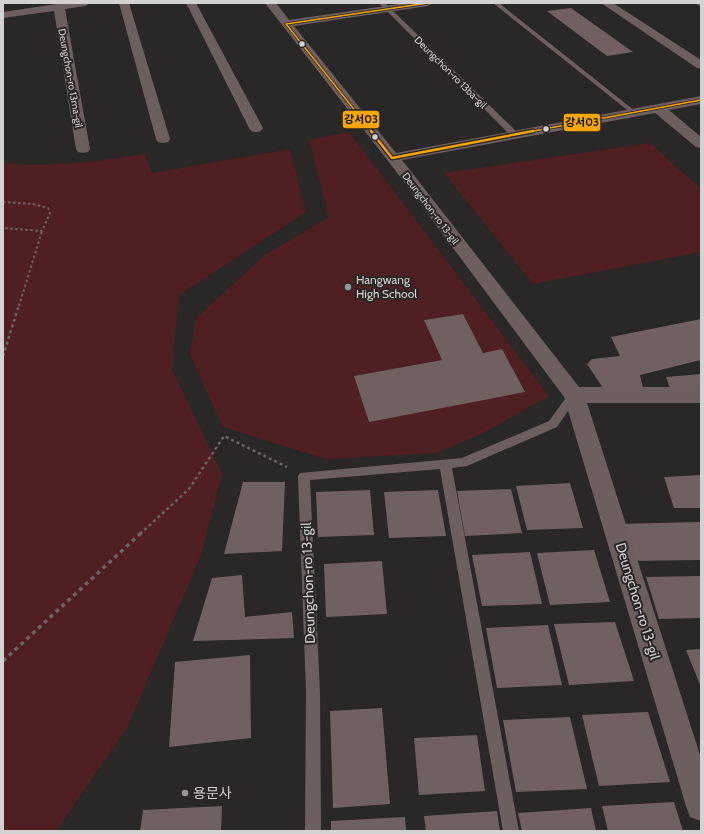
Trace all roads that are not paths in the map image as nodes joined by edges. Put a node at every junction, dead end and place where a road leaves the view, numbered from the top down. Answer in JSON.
{"nodes":[{"id":1,"x":84,"y":3,"type":"edge"},
{"id":2,"x":124,"y":3,"type":"edge"},
{"id":3,"x":191,"y":3,"type":"edge"},
{"id":4,"x":270,"y":3,"type":"edge"},
{"id":5,"x":428,"y":3,"type":"edge"},
{"id":6,"x":496,"y":3,"type":"edge"},
{"id":7,"x":606,"y":3,"type":"edge"},
{"id":8,"x":698,"y":3,"type":"edge"},
{"id":9,"x":701,"y":5,"type":"edge"},
{"id":10,"x":385,"y":6,"type":"edge"},
{"id":11,"x":59,"y":7,"type":"junction"},
{"id":12,"x":3,"y":15,"type":"edge"},
{"id":13,"x":286,"y":24,"type":"junction"},
{"id":14,"x":701,"y":66,"type":"edge"},
{"id":15,"x":701,"y":100,"type":"edge"},
{"id":16,"x":658,"y":108,"type":"junction"},
{"id":17,"x":633,"y":112,"type":"junction"},
{"id":18,"x":256,"y":128,"type":"dead end"},
{"id":19,"x":515,"y":135,"type":"junction"},
{"id":20,"x":163,"y":139,"type":"dead end"},
{"id":21,"x":701,"y":144,"type":"edge"},
{"id":22,"x":83,"y":149,"type":"dead end"},
{"id":23,"x":392,"y":158,"type":"junction"},
{"id":24,"x":574,"y":395,"type":"junction"},
{"id":25,"x":701,"y":395,"type":"edge"},
{"id":26,"x":444,"y":464,"type":"junction"},
{"id":27,"x":701,"y":806,"type":"edge"},
{"id":28,"x":313,"y":831,"type":"edge"},
{"id":29,"x":511,"y":831,"type":"edge"}],
"edges":[{"from":1,"to":11,"type":"street"},
{"from":2,"to":20,"type":"street"},
{"from":3,"to":18,"type":"street"},
{"from":4,"to":13,"type":"street","name":"Deungchon-ro 13-gil"},
{"from":5,"to":10,"type":"street"},
{"from":6,"to":17,"type":"lane"},
{"from":7,"to":14,"type":"street"},
{"from":8,"to":9,"type":"lane"},
{"from":10,"to":13,"type":"street"},
{"from":10,"to":19,"type":"lane","name":"Deungchon-ro 13ba-gil"},
{"from":11,"to":12,"type":"street"},
{"from":11,"to":22,"type":"street","name":"Deungchon-ro 13ma-gil"},
{"from":13,"to":23,"type":"street","name":"Deungchon-ro 13-gil"},
{"from":15,"to":16,"type":"street"},
{"from":16,"to":17,"type":"street"},
{"from":16,"to":21,"type":"street"},
{"from":17,"to":19,"type":"street"},
{"from":19,"to":23,"type":"street"},
{"from":23,"to":24,"type":"street","name":"Deungchon-ro 13-gil"},
{"from":24,"to":25,"type":"street"},
{"from":24,"to":26,"type":"lane"},
{"from":24,"to":27,"type":"street","name":"Deungchon-ro 13-gil"},
{"from":26,"to":28,"type":"lane","name":"Deungchon-ro 13-gil"},
{"from":26,"to":29,"type":"lane"}]}
